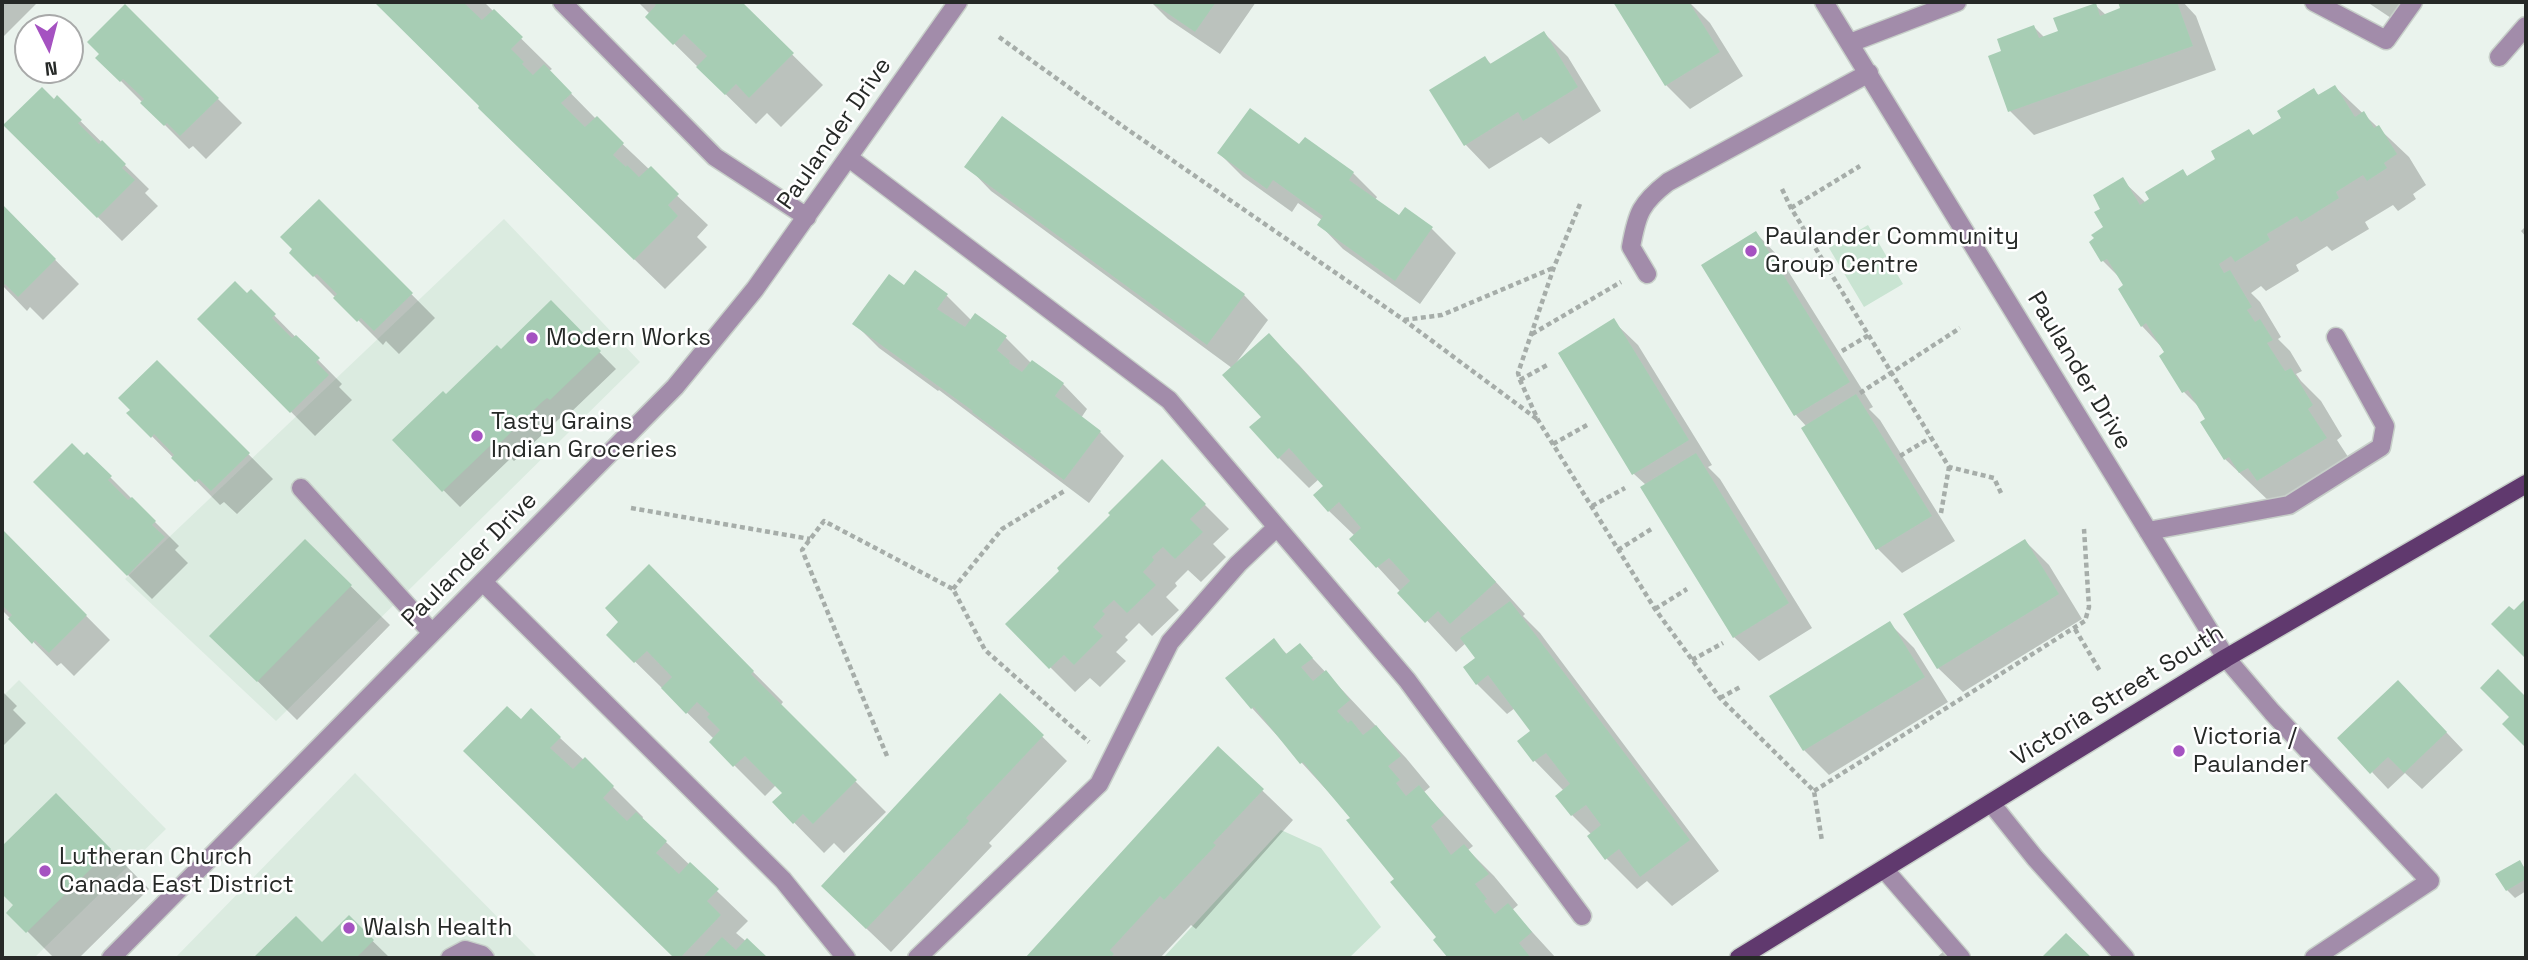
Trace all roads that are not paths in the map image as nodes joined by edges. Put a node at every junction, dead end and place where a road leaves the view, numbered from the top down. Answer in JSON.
{"nodes":[{"id":1,"x":562,"y":2,"type":"edge"},
{"id":2,"x":958,"y":2,"type":"edge"},
{"id":3,"x":1824,"y":2,"type":"edge"},
{"id":4,"x":1957,"y":2,"type":"edge"},
{"id":5,"x":2314,"y":2,"type":"edge"},
{"id":6,"x":2413,"y":2,"type":"edge"},
{"id":7,"x":2526,"y":26,"type":"edge"},
{"id":8,"x":1850,"y":43,"type":"junction"},
{"id":9,"x":2500,"y":57,"type":"dead end"},
{"id":10,"x":1869,"y":73,"type":"junction"},
{"id":11,"x":849,"y":158,"type":"junction"},
{"id":12,"x":807,"y":216,"type":"junction"},
{"id":13,"x":1647,"y":274,"type":"dead end"},
{"id":14,"x":2336,"y":337,"type":"dead end"},
{"id":15,"x":2526,"y":484,"type":"edge"},
{"id":16,"x":301,"y":488,"type":"dead end"},
{"id":17,"x":1277,"y":527,"type":"junction"},
{"id":18,"x":2148,"y":531,"type":"junction"},
{"id":19,"x":483,"y":582,"type":"junction"},
{"id":20,"x":432,"y":633,"type":"junction"},
{"id":21,"x":2226,"y":658,"type":"junction"},
{"id":22,"x":1991,"y":803,"type":"junction"},
{"id":23,"x":1884,"y":869,"type":"junction"},
{"id":24,"x":1582,"y":916,"type":"dead end"},
{"id":25,"x":111,"y":958,"type":"edge"},
{"id":26,"x":450,"y":958,"type":"edge"},
{"id":27,"x":485,"y":958,"type":"edge"},
{"id":28,"x":846,"y":958,"type":"edge"},
{"id":29,"x":917,"y":958,"type":"edge"},
{"id":30,"x":1739,"y":958,"type":"edge"},
{"id":31,"x":1961,"y":958,"type":"edge"},
{"id":32,"x":2125,"y":958,"type":"edge"},
{"id":33,"x":2314,"y":958,"type":"edge"}],
"edges":[{"from":1,"to":12,"type":"street"},
{"from":2,"to":11,"type":"street","name":"Paulander Drive"},
{"from":3,"to":8,"type":"street","name":"Paulander Drive"},
{"from":4,"to":8,"type":"street"},
{"from":5,"to":6,"type":"street"},
{"from":7,"to":9,"type":"street"},
{"from":8,"to":10,"type":"street","name":"Paulander Drive"},
{"from":10,"to":13,"type":"street"},
{"from":10,"to":18,"type":"street","name":"Paulander Drive"},
{"from":11,"to":12,"type":"street","name":"Paulander Drive"},
{"from":11,"to":17,"type":"street"},
{"from":12,"to":19,"type":"street","name":"Paulander Drive"},
{"from":14,"to":18,"type":"street"},
{"from":15,"to":21,"type":"main road","name":"Victoria Street South"},
{"from":16,"to":20,"type":"street"},
{"from":17,"to":24,"type":"street"},
{"from":17,"to":29,"type":"street"},
{"from":18,"to":21,"type":"street","name":"Paulander Drive"},
{"from":19,"to":20,"type":"street","name":"Paulander Drive"},
{"from":19,"to":28,"type":"street"},
{"from":20,"to":25,"type":"street","name":"Paulander Drive"},
{"from":21,"to":22,"type":"main road","name":"Victoria Street South"},
{"from":21,"to":33,"type":"street","name":"Paulander Drive"},
{"from":22,"to":23,"type":"main road","name":"Victoria Street South"},
{"from":22,"to":32,"type":"street"},
{"from":23,"to":30,"type":"main road","name":"Victoria Street South"},
{"from":23,"to":31,"type":"street"},
{"from":26,"to":27,"type":"street"}]}
